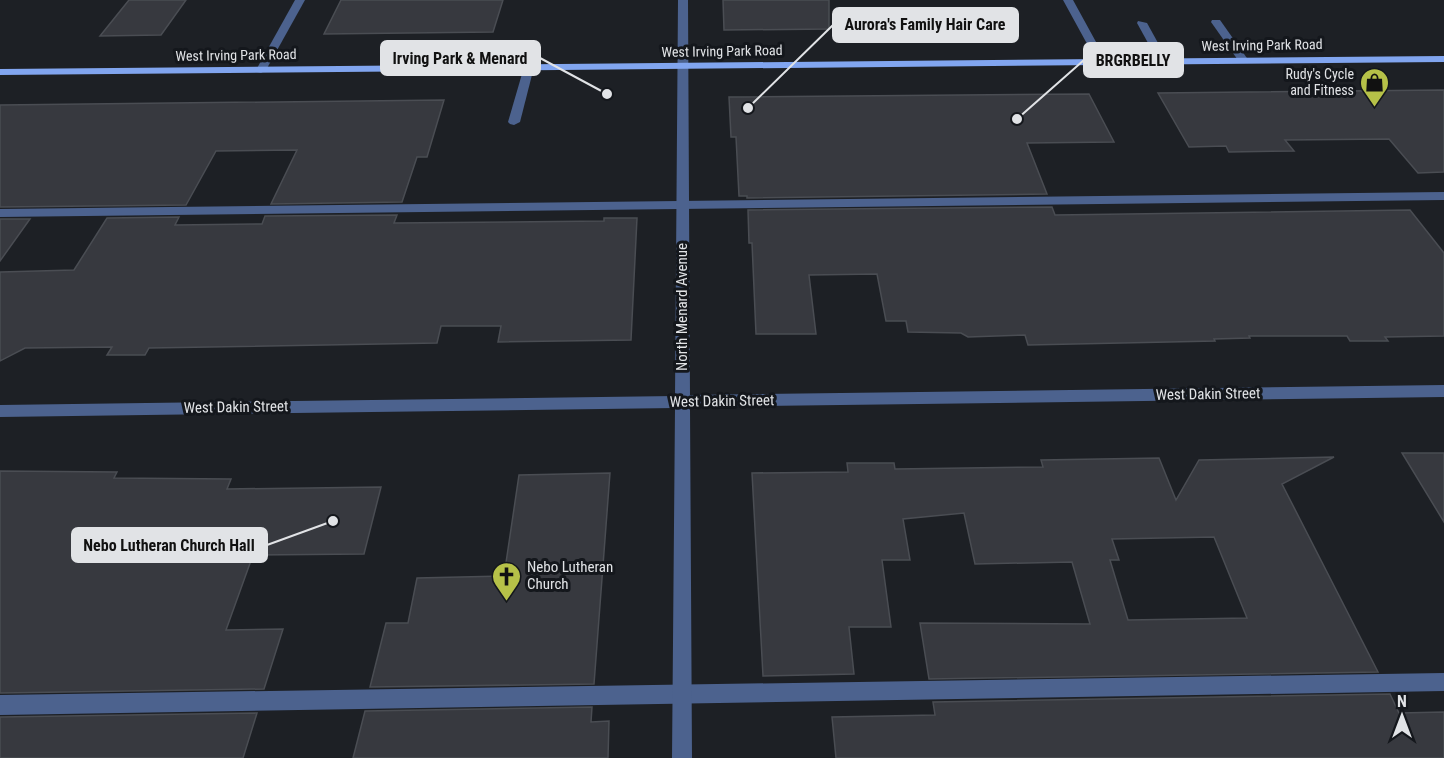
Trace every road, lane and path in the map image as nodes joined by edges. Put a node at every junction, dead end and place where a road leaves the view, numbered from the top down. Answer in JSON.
{"nodes":[{"id":1,"x":300,"y":0,"type":"edge"},
{"id":2,"x":683,"y":0,"type":"edge"},
{"id":3,"x":1068,"y":0,"type":"edge"},
{"id":4,"x":1216,"y":22,"type":"dead end"},
{"id":5,"x":1142,"y":23,"type":"dead end"},
{"id":6,"x":1444,"y":59,"type":"edge"},
{"id":7,"x":1163,"y":61,"type":"junction"},
{"id":8,"x":1245,"y":61,"type":"junction"},
{"id":9,"x":1102,"y":62,"type":"junction"},
{"id":10,"x":682,"y":66,"type":"junction"},
{"id":11,"x":529,"y":67,"type":"junction"},
{"id":12,"x":261,"y":70,"type":"junction"},
{"id":13,"x":0,"y":72,"type":"edge"},
{"id":14,"x":514,"y":122,"type":"dead end"},
{"id":15,"x":1444,"y":196,"type":"edge"},
{"id":16,"x":682,"y":205,"type":"junction"},
{"id":17,"x":0,"y":213,"type":"edge"},
{"id":18,"x":1444,"y":391,"type":"edge"},
{"id":19,"x":682,"y":401,"type":"junction"},
{"id":20,"x":0,"y":411,"type":"edge"},
{"id":21,"x":1444,"y":682,"type":"edge"},
{"id":22,"x":682,"y":694,"type":"junction"},
{"id":23,"x":0,"y":705,"type":"edge"},
{"id":24,"x":682,"y":758,"type":"edge"}],
"edges":[{"from":1,"to":12,"type":"street"},
{"from":2,"to":10,"type":"street","name":"North Menard Avenue"},
{"from":3,"to":9,"type":"street"},
{"from":4,"to":8,"type":"street"},
{"from":5,"to":7,"type":"street"},
{"from":6,"to":8,"type":"main road","name":"West Irving Park Road"},
{"from":7,"to":8,"type":"main road","name":"West Irving Park Road"},
{"from":7,"to":9,"type":"main road","name":"West Irving Park Road"},
{"from":9,"to":10,"type":"main road","name":"West Irving Park Road"},
{"from":10,"to":11,"type":"main road","name":"West Irving Park Road"},
{"from":10,"to":16,"type":"street","name":"North Menard Avenue"},
{"from":11,"to":12,"type":"main road","name":"West Irving Park Road"},
{"from":11,"to":14,"type":"street"},
{"from":12,"to":13,"type":"main road","name":"West Irving Park Road"},
{"from":15,"to":16,"type":"street"},
{"from":16,"to":17,"type":"street"},
{"from":16,"to":19,"type":"street","name":"North Menard Avenue"},
{"from":18,"to":19,"type":"street","name":"West Dakin Street"},
{"from":19,"to":20,"type":"street","name":"West Dakin Street"},
{"from":19,"to":22,"type":"street","name":"North Menard Avenue"},
{"from":21,"to":22,"type":"street"},
{"from":22,"to":23,"type":"street"},
{"from":22,"to":24,"type":"street","name":"North Menard Avenue"}]}
